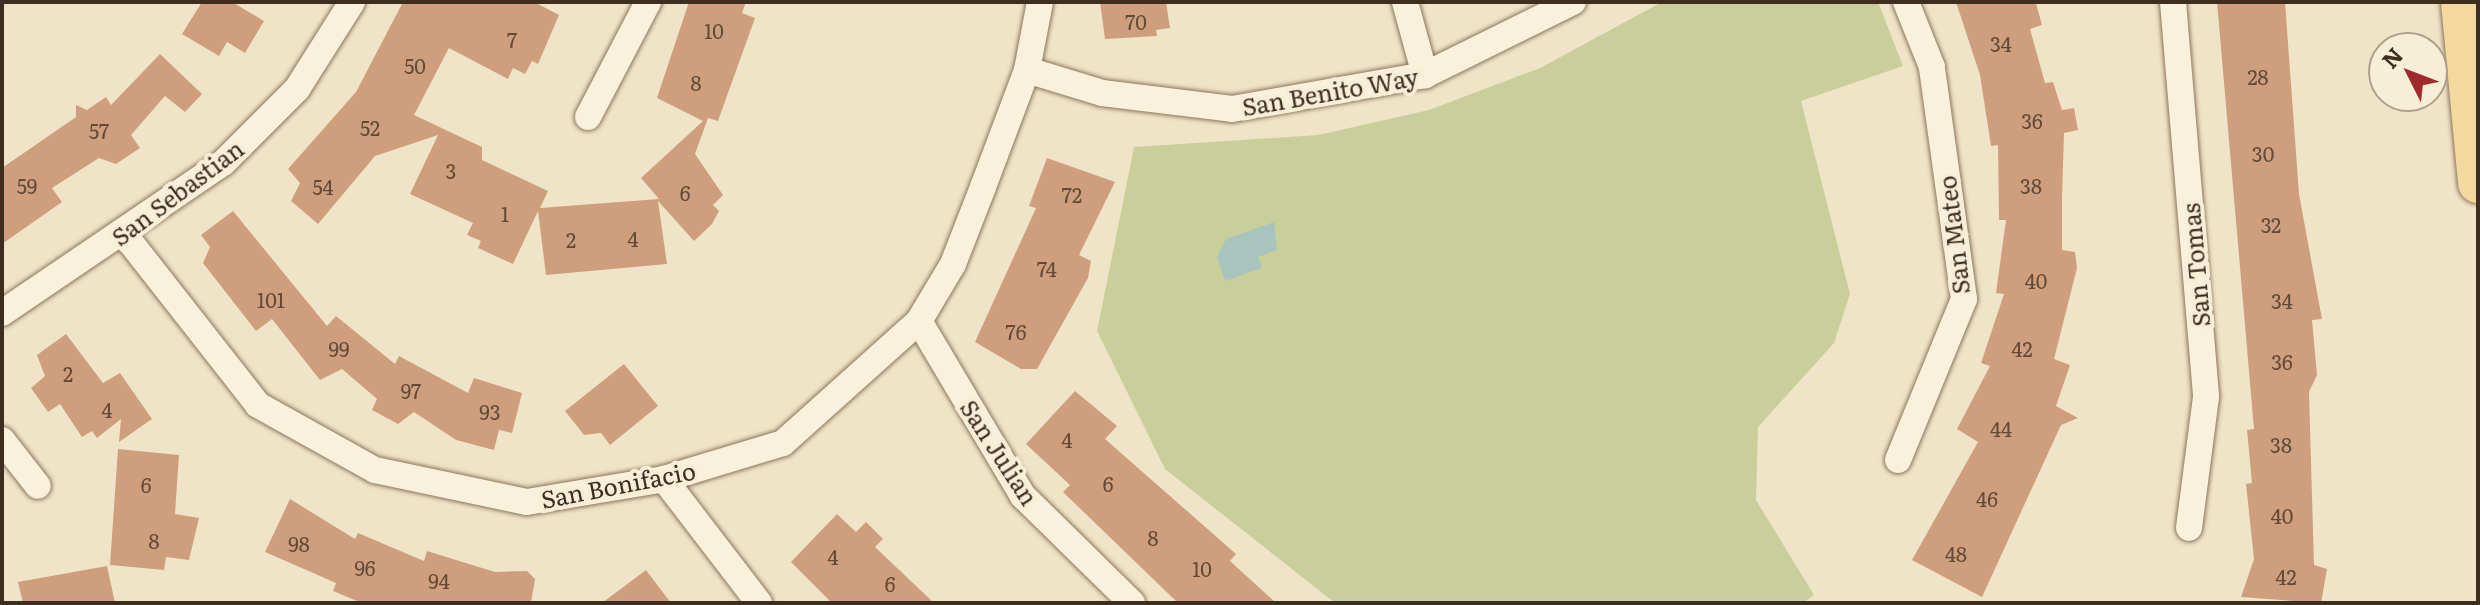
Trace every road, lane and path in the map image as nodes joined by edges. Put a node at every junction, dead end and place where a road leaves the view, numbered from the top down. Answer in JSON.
{"nodes":[{"id":1,"x":352,"y":2,"type":"edge"},
{"id":2,"x":648,"y":2,"type":"edge"},
{"id":3,"x":1040,"y":2,"type":"edge"},
{"id":4,"x":1405,"y":2,"type":"edge"},
{"id":5,"x":1573,"y":2,"type":"edge"},
{"id":6,"x":1906,"y":2,"type":"edge"},
{"id":7,"x":2173,"y":2,"type":"edge"},
{"id":8,"x":2461,"y":2,"type":"edge"},
{"id":9,"x":1027,"y":70,"type":"junction"},
{"id":10,"x":1425,"y":75,"type":"junction"},
{"id":11,"x":588,"y":117,"type":"dead end"},
{"id":12,"x":2478,"y":183,"type":"edge"},
{"id":13,"x":124,"y":234,"type":"junction"},
{"id":14,"x":2,"y":313,"type":"edge"},
{"id":15,"x":919,"y":321,"type":"junction"},
{"id":16,"x":2,"y":440,"type":"edge"},
{"id":17,"x":1898,"y":460,"type":"dead end"},
{"id":18,"x":664,"y":479,"type":"junction"},
{"id":19,"x":38,"y":486,"type":"dead end"},
{"id":20,"x":2189,"y":528,"type":"dead end"},
{"id":21,"x":759,"y":603,"type":"edge"},
{"id":22,"x":1132,"y":603,"type":"edge"}],
"edges":[{"from":1,"to":13,"type":"street","name":"San Sebastian"},
{"from":2,"to":11,"type":"street"},
{"from":3,"to":9,"type":"street","name":"San Bonifacio"},
{"from":4,"to":10,"type":"street"},
{"from":5,"to":10,"type":"street","name":"San Benito Way"},
{"from":6,"to":17,"type":"street","name":"San Mateo"},
{"from":7,"to":20,"type":"street","name":"San Tomas"},
{"from":8,"to":12,"type":"main road"},
{"from":9,"to":10,"type":"street","name":"San Benito Way"},
{"from":9,"to":15,"type":"street","name":"San Bonifacio"},
{"from":13,"to":14,"type":"street","name":"San Sebastian"},
{"from":13,"to":18,"type":"street","name":"San Bonifacio"},
{"from":15,"to":18,"type":"street","name":"San Bonifacio"},
{"from":15,"to":22,"type":"street","name":"San Julian"},
{"from":16,"to":19,"type":"street"},
{"from":18,"to":21,"type":"street"}]}
